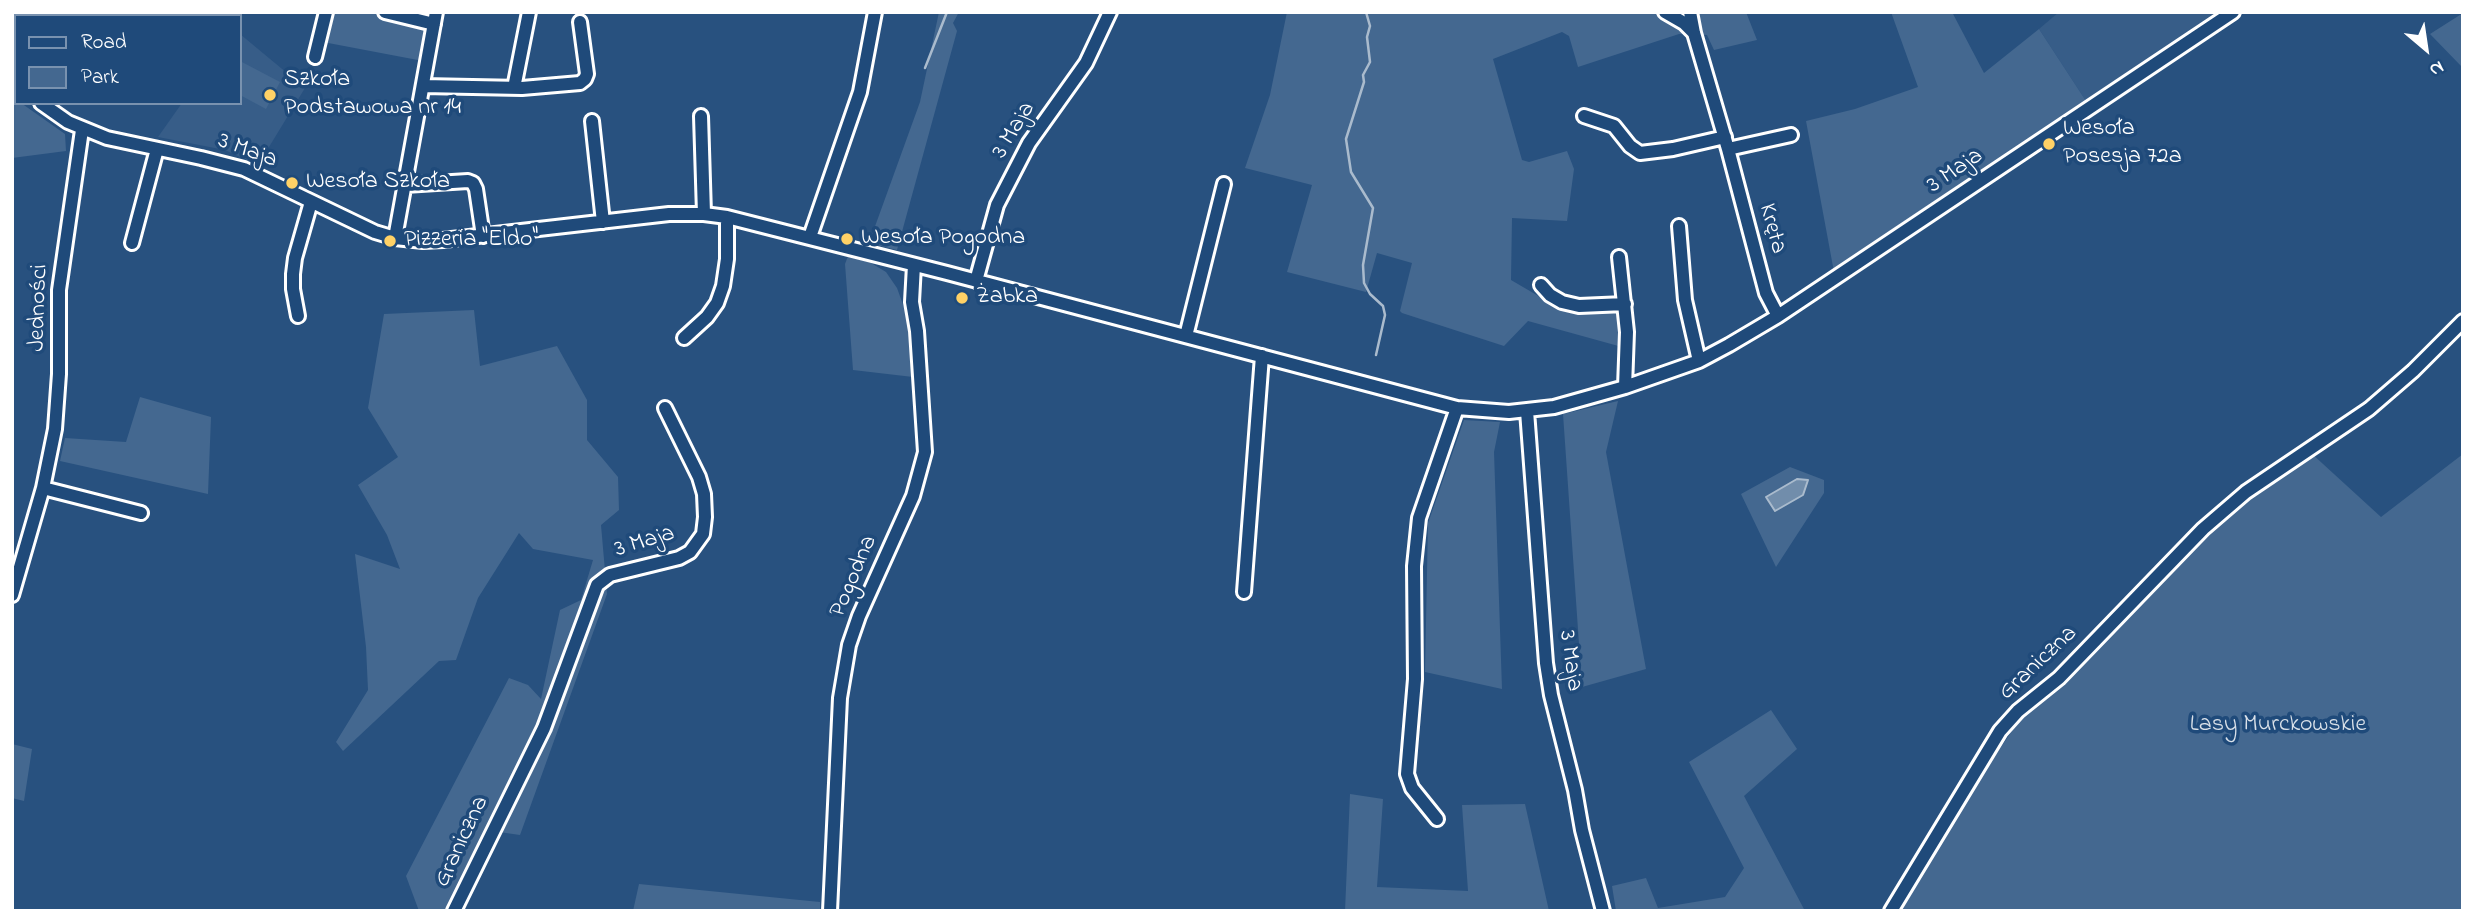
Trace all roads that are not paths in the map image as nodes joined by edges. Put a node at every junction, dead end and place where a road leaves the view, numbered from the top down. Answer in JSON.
{"nodes":[{"id":1,"x":326,"y":12,"type":"edge"},
{"id":2,"x":385,"y":12,"type":"edge"},
{"id":3,"x":529,"y":12,"type":"edge"},
{"id":4,"x":875,"y":12,"type":"edge"},
{"id":5,"x":1110,"y":12,"type":"edge"},
{"id":6,"x":1665,"y":12,"type":"edge"},
{"id":7,"x":1690,"y":12,"type":"edge"},
{"id":8,"x":2233,"y":12,"type":"edge"},
{"id":9,"x":435,"y":18,"type":"edge"},
{"id":10,"x":580,"y":22,"type":"dead end"},
{"id":11,"x":1694,"y":33,"type":"junction"},
{"id":12,"x":315,"y":57,"type":"dead end"},
{"id":13,"x":423,"y":86,"type":"junction"},
{"id":14,"x":514,"y":88,"type":"junction"},
{"id":15,"x":44,"y":105,"type":"edge"},
{"id":16,"x":701,"y":116,"type":"dead end"},
{"id":17,"x":1584,"y":116,"type":"dead end"},
{"id":18,"x":592,"y":121,"type":"dead end"},
{"id":19,"x":82,"y":130,"type":"junction"},
{"id":20,"x":1791,"y":135,"type":"dead end"},
{"id":21,"x":1726,"y":143,"type":"junction"},
{"id":22,"x":157,"y":149,"type":"junction"},
{"id":23,"x":1224,"y":184,"type":"dead end"},
{"id":24,"x":405,"y":185,"type":"junction"},
{"id":25,"x":311,"y":202,"type":"junction"},
{"id":26,"x":705,"y":214,"type":"junction"},
{"id":27,"x":727,"y":218,"type":"junction"},
{"id":28,"x":603,"y":222,"type":"junction"},
{"id":29,"x":1679,"y":226,"type":"dead end"},
{"id":30,"x":483,"y":236,"type":"junction"},
{"id":31,"x":810,"y":237,"type":"junction"},
{"id":32,"x":395,"y":238,"type":"junction"},
{"id":33,"x":132,"y":243,"type":"dead end"},
{"id":34,"x":1619,"y":257,"type":"dead end"},
{"id":35,"x":914,"y":265,"type":"junction"},
{"id":36,"x":976,"y":281,"type":"junction"},
{"id":37,"x":1541,"y":285,"type":"dead end"},
{"id":38,"x":1625,"y":304,"type":"junction"},
{"id":39,"x":298,"y":316,"type":"dead end"},
{"id":40,"x":1778,"y":316,"type":"junction"},
{"id":41,"x":2463,"y":321,"type":"edge"},
{"id":42,"x":1186,"y":336,"type":"junction"},
{"id":43,"x":684,"y":338,"type":"dead end"},
{"id":44,"x":1262,"y":356,"type":"junction"},
{"id":45,"x":1699,"y":361,"type":"junction"},
{"id":46,"x":1625,"y":387,"type":"junction"},
{"id":47,"x":665,"y":408,"type":"dead end"},
{"id":48,"x":1457,"y":408,"type":"junction"},
{"id":49,"x":1527,"y":411,"type":"junction"},
{"id":50,"x":43,"y":488,"type":"junction"},
{"id":51,"x":141,"y":513,"type":"dead end"},
{"id":52,"x":1244,"y":592,"type":"dead end"},
{"id":53,"x":12,"y":595,"type":"edge"},
{"id":54,"x":511,"y":791,"type":"joint"},
{"id":55,"x":1437,"y":819,"type":"dead end"},
{"id":56,"x":454,"y":911,"type":"edge"},
{"id":57,"x":830,"y":911,"type":"edge"},
{"id":58,"x":1603,"y":911,"type":"edge"},
{"id":59,"x":1891,"y":911,"type":"edge"}],
"edges":[{"from":1,"to":12,"type":"street"},
{"from":2,"to":9,"type":"street"},
{"from":3,"to":14,"type":"street"},
{"from":4,"to":31,"type":"street"},
{"from":5,"to":36,"type":"street","name":"3 Maja"},
{"from":6,"to":11,"type":"street"},
{"from":7,"to":11,"type":"street","name":"Kręta"},
{"from":8,"to":40,"type":"street","name":"3 Maja"},
{"from":9,"to":13,"type":"street"},
{"from":10,"to":14,"type":"street"},
{"from":11,"to":21,"type":"street","name":"Kręta"},
{"from":13,"to":14,"type":"street"},
{"from":13,"to":24,"type":"street"},
{"from":15,"to":19,"type":"street","name":"3 Maja"},
{"from":16,"to":26,"type":"street"},
{"from":17,"to":21,"type":"street"},
{"from":18,"to":28,"type":"street"},
{"from":19,"to":22,"type":"street","name":"3 Maja"},
{"from":19,"to":50,"type":"street","name":"Jedności"},
{"from":20,"to":21,"type":"street"},
{"from":21,"to":40,"type":"street","name":"Kręta"},
{"from":22,"to":25,"type":"street","name":"3 Maja"},
{"from":22,"to":33,"type":"street"},
{"from":23,"to":42,"type":"street"},
{"from":24,"to":30,"type":"street"},
{"from":24,"to":32,"type":"street"},
{"from":25,"to":32,"type":"street","name":"3 Maja"},
{"from":25,"to":39,"type":"street"},
{"from":26,"to":27,"type":"street","name":"3 Maja"},
{"from":26,"to":28,"type":"street","name":"3 Maja"},
{"from":27,"to":31,"type":"street","name":"3 Maja"},
{"from":27,"to":43,"type":"street"},
{"from":28,"to":30,"type":"street","name":"3 Maja"},
{"from":29,"to":45,"type":"street"},
{"from":30,"to":32,"type":"street","name":"3 Maja"},
{"from":31,"to":35,"type":"street","name":"3 Maja"},
{"from":34,"to":38,"type":"street"},
{"from":35,"to":36,"type":"street","name":"3 Maja"},
{"from":35,"to":57,"type":"street","name":"Pogodna"},
{"from":36,"to":42,"type":"street","name":"3 Maja"},
{"from":37,"to":38,"type":"street"},
{"from":38,"to":46,"type":"street"},
{"from":40,"to":45,"type":"street","name":"3 Maja"},
{"from":41,"to":59,"type":"street","name":"Graniczna"},
{"from":42,"to":44,"type":"street","name":"3 Maja"},
{"from":44,"to":48,"type":"street","name":"3 Maja"},
{"from":44,"to":52,"type":"street"},
{"from":45,"to":46,"type":"street","name":"3 Maja"},
{"from":46,"to":49,"type":"street","name":"3 Maja"},
{"from":47,"to":54,"type":"street","name":"3 Maja"},
{"from":48,"to":49,"type":"street","name":"3 Maja"},
{"from":48,"to":55,"type":"street"},
{"from":49,"to":58,"type":"street","name":"3 Maja"},
{"from":50,"to":51,"type":"street"},
{"from":50,"to":53,"type":"street","name":"Jedności"},
{"from":54,"to":56,"type":"street","name":"Graniczna"}]}
